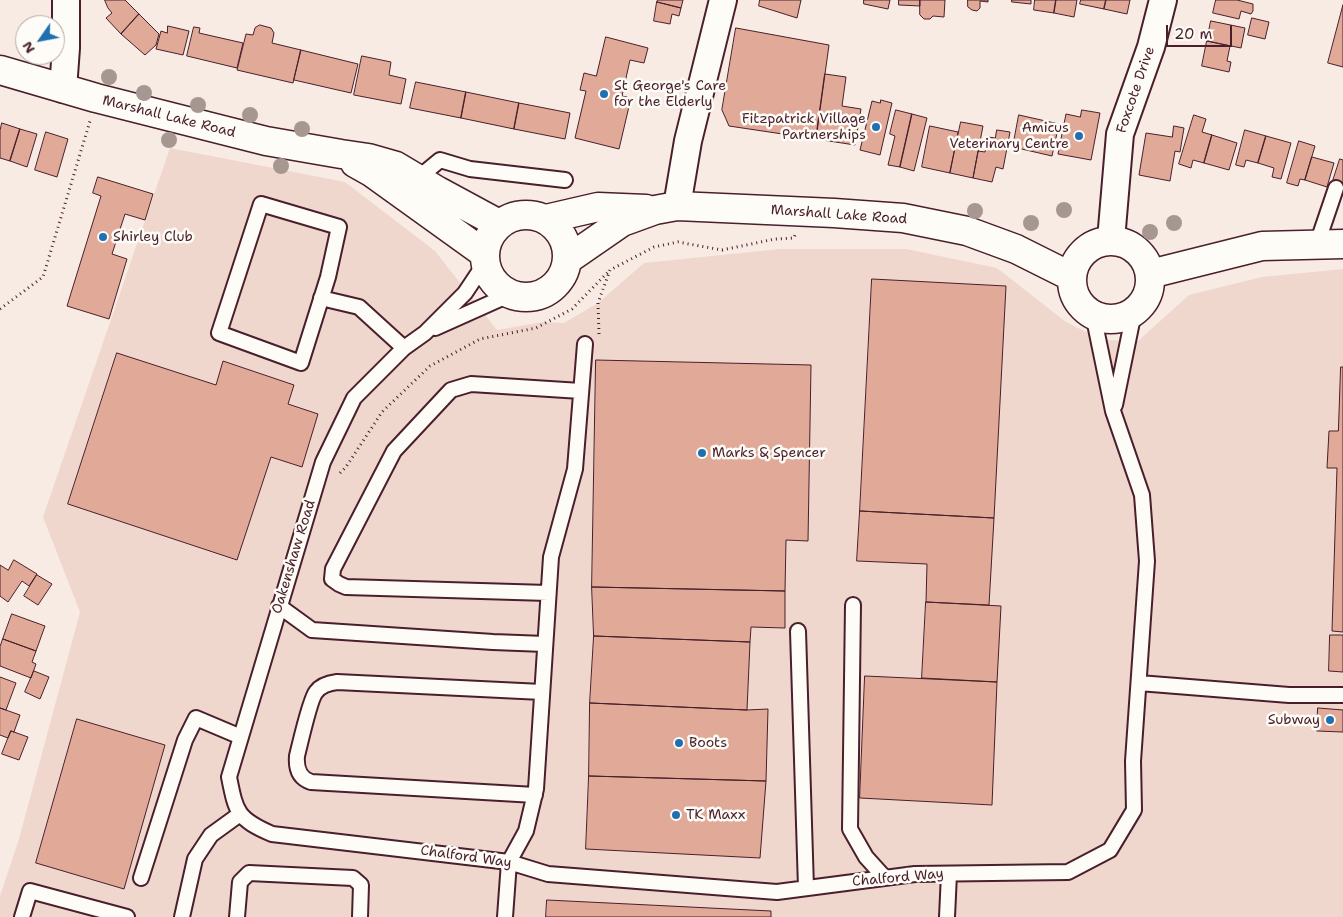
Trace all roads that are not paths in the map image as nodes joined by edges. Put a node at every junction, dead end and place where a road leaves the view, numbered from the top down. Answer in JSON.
{"nodes":[{"id":1,"x":66,"y":0,"type":"edge"},
{"id":2,"x":723,"y":0,"type":"edge"},
{"id":3,"x":1163,"y":0,"type":"edge"},
{"id":4,"x":0,"y":70,"type":"edge"},
{"id":5,"x":63,"y":89,"type":"junction"},
{"id":6,"x":341,"y":154,"type":"junction"},
{"id":7,"x":417,"y":179,"type":"junction"},
{"id":8,"x":565,"y":180,"type":"dead end"},
{"id":9,"x":1336,"y":188,"type":"dead end"},
{"id":10,"x":666,"y":208,"type":"junction"},
{"id":11,"x":546,"y":219,"type":"junction"},
{"id":12,"x":499,"y":224,"type":"junction"},
{"id":13,"x":1111,"y":240,"type":"junction"},
{"id":14,"x":1330,"y":244,"type":"edge"},
{"id":15,"x":485,"y":259,"type":"junction"},
{"id":16,"x":567,"y":260,"type":"junction"},
{"id":17,"x":1150,"y":274,"type":"junction"},
{"id":18,"x":1072,"y":277,"type":"junction"},
{"id":19,"x":511,"y":294,"type":"junction"},
{"id":20,"x":321,"y":298,"type":"junction"},
{"id":21,"x":1134,"y":312,"type":"junction"},
{"id":22,"x":1093,"y":314,"type":"junction"},
{"id":23,"x":425,"y":333,"type":"junction"},
{"id":24,"x":585,"y":344,"type":"dead end"},
{"id":25,"x":404,"y":348,"type":"junction"},
{"id":26,"x":581,"y":391,"type":"junction"},
{"id":27,"x":1114,"y":411,"type":"junction"},
{"id":28,"x":548,"y":593,"type":"junction"},
{"id":29,"x":853,"y":605,"type":"dead end"},
{"id":30,"x":279,"y":606,"type":"junction"},
{"id":31,"x":798,"y":632,"type":"dead end"},
{"id":32,"x":545,"y":644,"type":"junction"},
{"id":33,"x":1139,"y":683,"type":"junction"},
{"id":34,"x":542,"y":692,"type":"junction"},
{"id":35,"x":1343,"y":695,"type":"edge"},
{"id":36,"x":241,"y":738,"type":"junction"},
{"id":37,"x":535,"y":795,"type":"junction"},
{"id":38,"x":240,"y":814,"type":"junction"},
{"id":39,"x":509,"y":862,"type":"junction"},
{"id":40,"x":949,"y":874,"type":"junction"},
{"id":41,"x":141,"y":878,"type":"dead end"},
{"id":42,"x":885,"y":878,"type":"junction"},
{"id":43,"x":806,"y":888,"type":"junction"},
{"id":44,"x":22,"y":917,"type":"edge"},
{"id":45,"x":127,"y":917,"type":"edge"},
{"id":46,"x":182,"y":917,"type":"edge"},
{"id":47,"x":237,"y":917,"type":"edge"},
{"id":48,"x":360,"y":917,"type":"edge"},
{"id":49,"x":505,"y":917,"type":"edge"},
{"id":50,"x":947,"y":917,"type":"edge"}],
"edges":[{"from":1,"to":5,"type":"street"},
{"from":2,"to":10,"type":"street"},
{"from":3,"to":13,"type":"street","name":"Foxcote Drive"},
{"from":4,"to":5,"type":"main road","name":"Marshall Lake Road"},
{"from":5,"to":6,"type":"main road","name":"Marshall Lake Road"},
{"from":6,"to":7,"type":"main road","name":"Marshall Lake Road"},
{"from":6,"to":15,"type":"main road","name":"Marshall Lake Road"},
{"from":7,"to":8,"type":"lane"},
{"from":7,"to":12,"type":"main road","name":"Marshall Lake Road"},
{"from":9,"to":14,"type":"lane"},
{"from":10,"to":11,"type":"main road","name":"Marshall Lake Road"},
{"from":10,"to":16,"type":"main road","name":"Marshall Lake Road"},
{"from":10,"to":18,"type":"main road","name":"Marshall Lake Road"},
{"from":11,"to":12,"type":"main road","name":"Marshall Lake Road"},
{"from":11,"to":16,"type":"main road"},
{"from":12,"to":15,"type":"main road"},
{"from":13,"to":17,"type":"main road"},
{"from":13,"to":18,"type":"main road"},
{"from":14,"to":17,"type":"main road"},
{"from":15,"to":19,"type":"main road","name":"Marshall Lake Road"},
{"from":15,"to":23,"type":"lane","name":"Oakenshaw Road"},
{"from":16,"to":19,"type":"main road"},
{"from":17,"to":21,"type":"main road"},
{"from":18,"to":22,"type":"main road"},
{"from":19,"to":23,"type":"lane","name":"Oakenshaw Road"},
{"from":20,"to":20,"type":"lane"},
{"from":20,"to":25,"type":"lane"},
{"from":21,"to":22,"type":"main road"},
{"from":21,"to":27,"type":"lane","name":"Chalford Way"},
{"from":22,"to":27,"type":"lane","name":"Chalford Way"},
{"from":23,"to":25,"type":"lane","name":"Oakenshaw Road"},
{"from":24,"to":26,"type":"lane"},
{"from":25,"to":30,"type":"lane","name":"Oakenshaw Road"},
{"from":26,"to":28,"type":"lane"},
{"from":26,"to":28,"type":"lane"},
{"from":27,"to":33,"type":"lane","name":"Chalford Way"},
{"from":28,"to":32,"type":"lane"},
{"from":29,"to":42,"type":"lane"},
{"from":30,"to":32,"type":"lane"},
{"from":30,"to":36,"type":"lane","name":"Oakenshaw Road"},
{"from":31,"to":43,"type":"lane"},
{"from":32,"to":34,"type":"lane"},
{"from":33,"to":35,"type":"lane"},
{"from":33,"to":40,"type":"lane","name":"Chalford Way"},
{"from":34,"to":37,"type":"lane"},
{"from":34,"to":37,"type":"lane"},
{"from":36,"to":38,"type":"lane","name":"Oakenshaw Road"},
{"from":36,"to":41,"type":"lane"},
{"from":37,"to":39,"type":"lane"},
{"from":38,"to":39,"type":"lane","name":"Chalford Way"},
{"from":38,"to":46,"type":"lane"},
{"from":39,"to":43,"type":"lane","name":"Chalford Way"},
{"from":39,"to":49,"type":"lane"},
{"from":40,"to":42,"type":"lane","name":"Chalford Way"},
{"from":40,"to":50,"type":"lane"},
{"from":42,"to":43,"type":"lane","name":"Chalford Way"},
{"from":44,"to":45,"type":"lane"},
{"from":47,"to":48,"type":"lane"}]}
